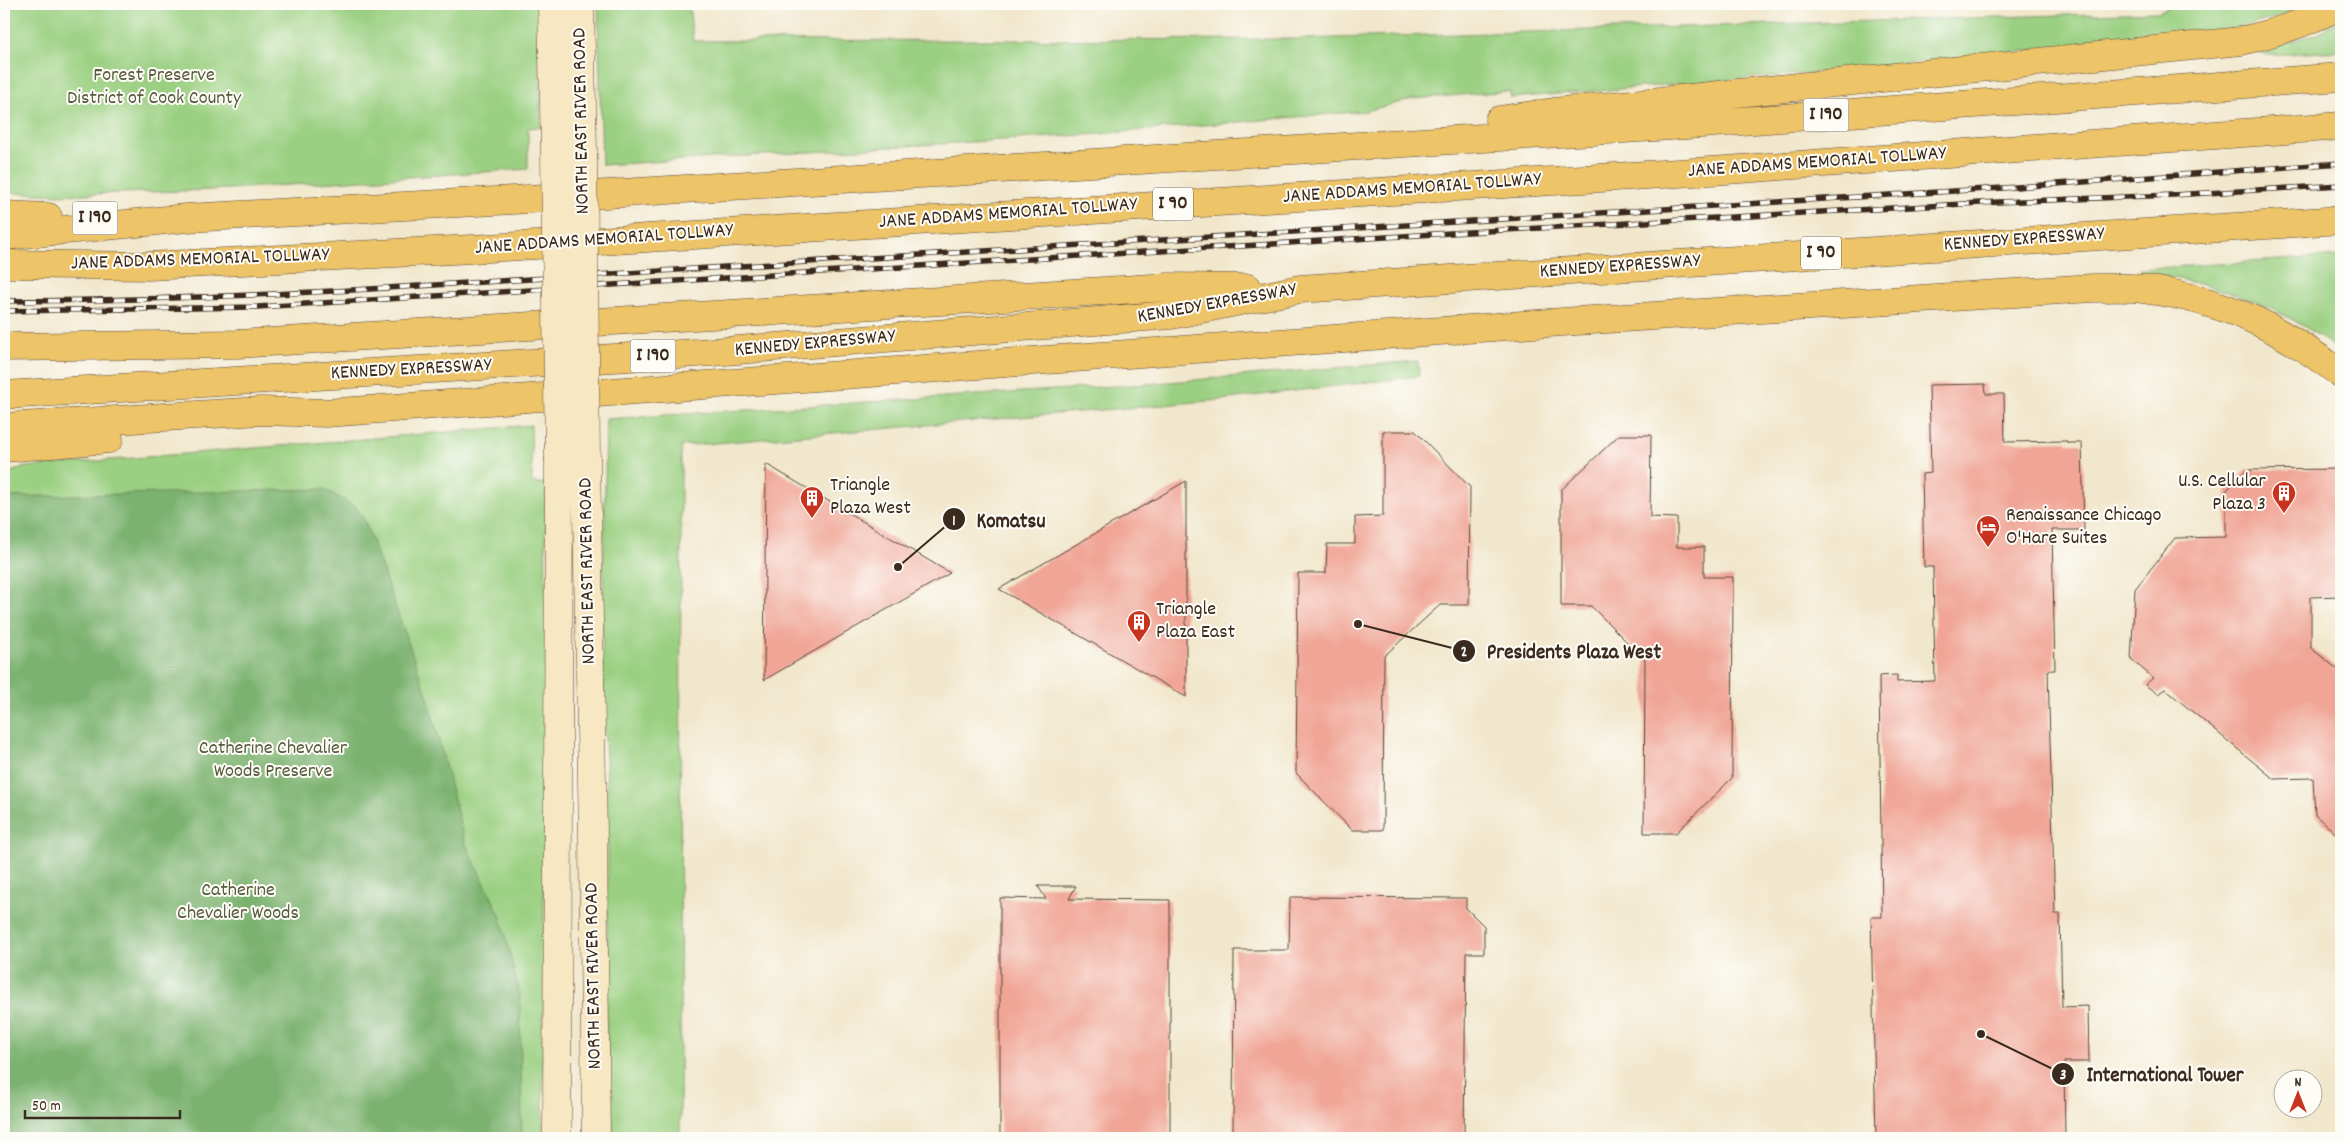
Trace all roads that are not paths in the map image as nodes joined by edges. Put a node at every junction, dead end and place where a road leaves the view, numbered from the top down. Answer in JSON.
{"nodes":[{"id":1,"x":552,"y":4,"type":"edge"},
{"id":2,"x":580,"y":4,"type":"edge"},
{"id":3,"x":2341,"y":5,"type":"edge"},
{"id":4,"x":2341,"y":76,"type":"edge"},
{"id":5,"x":2341,"y":126,"type":"edge"},
{"id":6,"x":1310,"y":148,"type":"junction"},
{"id":7,"x":4,"y":215,"type":"edge"},
{"id":8,"x":187,"y":218,"type":"junction"},
{"id":9,"x":2341,"y":220,"type":"edge"},
{"id":10,"x":4,"y":236,"type":"edge"},
{"id":11,"x":4,"y":264,"type":"edge"},
{"id":12,"x":1300,"y":289,"type":"junction"},
{"id":13,"x":4,"y":347,"type":"edge"},
{"id":14,"x":2341,"y":374,"type":"edge"},
{"id":15,"x":4,"y":395,"type":"edge"},
{"id":16,"x":326,"y":413,"type":"junction"},
{"id":17,"x":4,"y":427,"type":"edge"},
{"id":18,"x":4,"y":448,"type":"edge"},
{"id":19,"x":572,"y":460,"type":"junction"},
{"id":20,"x":557,"y":1138,"type":"edge"},
{"id":21,"x":596,"y":1138,"type":"edge"}],
"edges":[{"from":1,"to":19,"type":"main road","name":"NORTH EAST RIVER ROAD","bridge":true},
{"from":2,"to":19,"type":"main road","name":"NORTH EAST RIVER ROAD","bridge":true},
{"from":3,"to":6,"type":"highway"},
{"from":4,"to":6,"type":"highway","number":"I 190"},
{"from":5,"to":11,"type":"highway","name":"JANE ADDAMS MEMORIAL TOLLWAY","number":"I 90"},
{"from":6,"to":8,"type":"highway","number":"I 190"},
{"from":7,"to":8,"type":"highway","number":"I 190"},
{"from":8,"to":10,"type":"highway"},
{"from":9,"to":12,"type":"highway","name":"KENNEDY EXPRESSWAY","number":"I 90"},
{"from":12,"to":13,"type":"highway","number":"I 90"},
{"from":12,"to":15,"type":"highway","name":"KENNEDY EXPRESSWAY","number":"I 190"},
{"from":14,"to":16,"type":"highway"},
{"from":16,"to":17,"type":"highway"},
{"from":16,"to":18,"type":"highway"},
{"from":19,"to":20,"type":"main road","name":"NORTH EAST RIVER ROAD"},
{"from":19,"to":21,"type":"main road","name":"NORTH EAST RIVER ROAD"}]}
